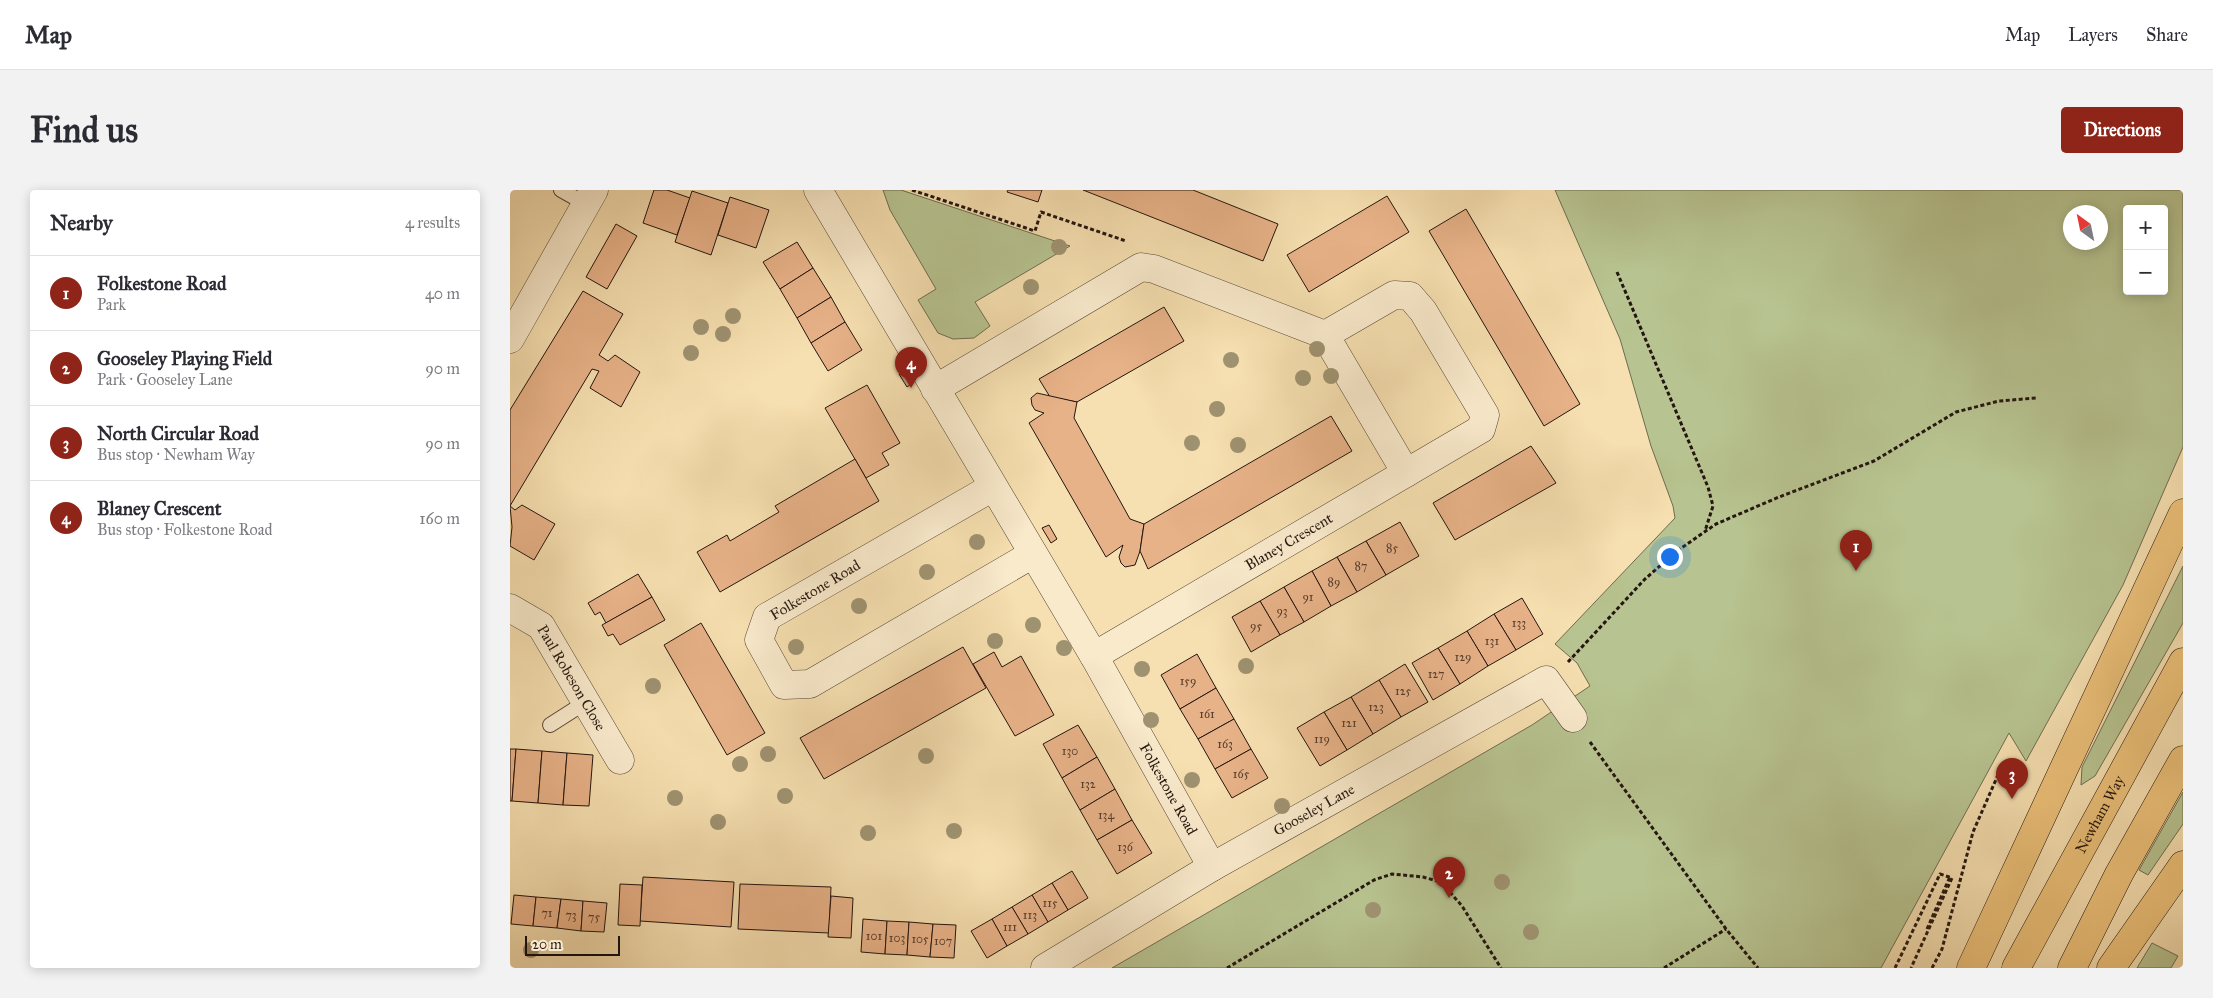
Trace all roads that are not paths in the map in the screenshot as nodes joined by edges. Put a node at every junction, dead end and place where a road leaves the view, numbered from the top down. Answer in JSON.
{"nodes":[{"id":1,"x":561,"y":190,"type":"edge"},
{"id":2,"x":818,"y":190,"type":"edge"},
{"id":3,"x":590,"y":197,"type":"edge"},
{"id":4,"x":1325,"y":335,"type":"junction"},
{"id":5,"x":510,"y":339,"type":"edge"},
{"id":6,"x":935,"y":389,"type":"junction"},
{"id":7,"x":1406,"y":473,"type":"junction"},
{"id":8,"x":993,"y":487,"type":"junction"},
{"id":9,"x":2183,"y":513,"type":"edge"},
{"id":10,"x":1034,"y":554,"type":"junction"},
{"id":11,"x":510,"y":608,"type":"edge"},
{"id":12,"x":1094,"y":656,"type":"junction"},
{"id":13,"x":2183,"y":662,"type":"edge"},
{"id":14,"x":586,"y":702,"type":"junction"},
{"id":15,"x":1573,"y":718,"type":"road end"},
{"id":16,"x":550,"y":725,"type":"dead end"},
{"id":17,"x":620,"y":760,"type":"dead end"},
{"id":18,"x":2183,"y":760,"type":"edge"},
{"id":19,"x":2183,"y":865,"type":"edge"},
{"id":20,"x":1212,"y":867,"type":"junction"},
{"id":21,"x":1045,"y":968,"type":"edge"},
{"id":22,"x":1971,"y":968,"type":"edge"},
{"id":23,"x":2016,"y":968,"type":"edge"},
{"id":24,"x":2072,"y":968,"type":"edge"},
{"id":25,"x":2111,"y":968,"type":"edge"}],
"edges":[{"from":1,"to":3,"type":"lane"},
{"from":2,"to":6,"type":"street","name":"Folkestone Road"},
{"from":3,"to":5,"type":"street"},
{"from":4,"to":6,"type":"street"},
{"from":4,"to":7,"type":"street"},
{"from":4,"to":7,"type":"street","name":"Blaney Crescent"},
{"from":6,"to":8,"type":"street","name":"Folkestone Road"},
{"from":7,"to":12,"type":"street","name":"Blaney Crescent"},
{"from":8,"to":10,"type":"street","name":"Folkestone Road"},
{"from":8,"to":10,"type":"street","name":"Folkestone Road"},
{"from":9,"to":22,"type":"highway"},
{"from":10,"to":12,"type":"street","name":"Folkestone Road"},
{"from":11,"to":14,"type":"street","name":"Paul Robeson Close"},
{"from":12,"to":20,"type":"street","name":"Folkestone Road"},
{"from":13,"to":23,"type":"highway","name":"Newham Way"},
{"from":14,"to":16,"type":"lane"},
{"from":14,"to":17,"type":"street","name":"Paul Robeson Close"},
{"from":15,"to":20,"type":"street","name":"Gooseley Lane"},
{"from":18,"to":24,"type":"highway"},
{"from":19,"to":25,"type":"highway"},
{"from":20,"to":21,"type":"street","name":"Gooseley Lane"}]}
